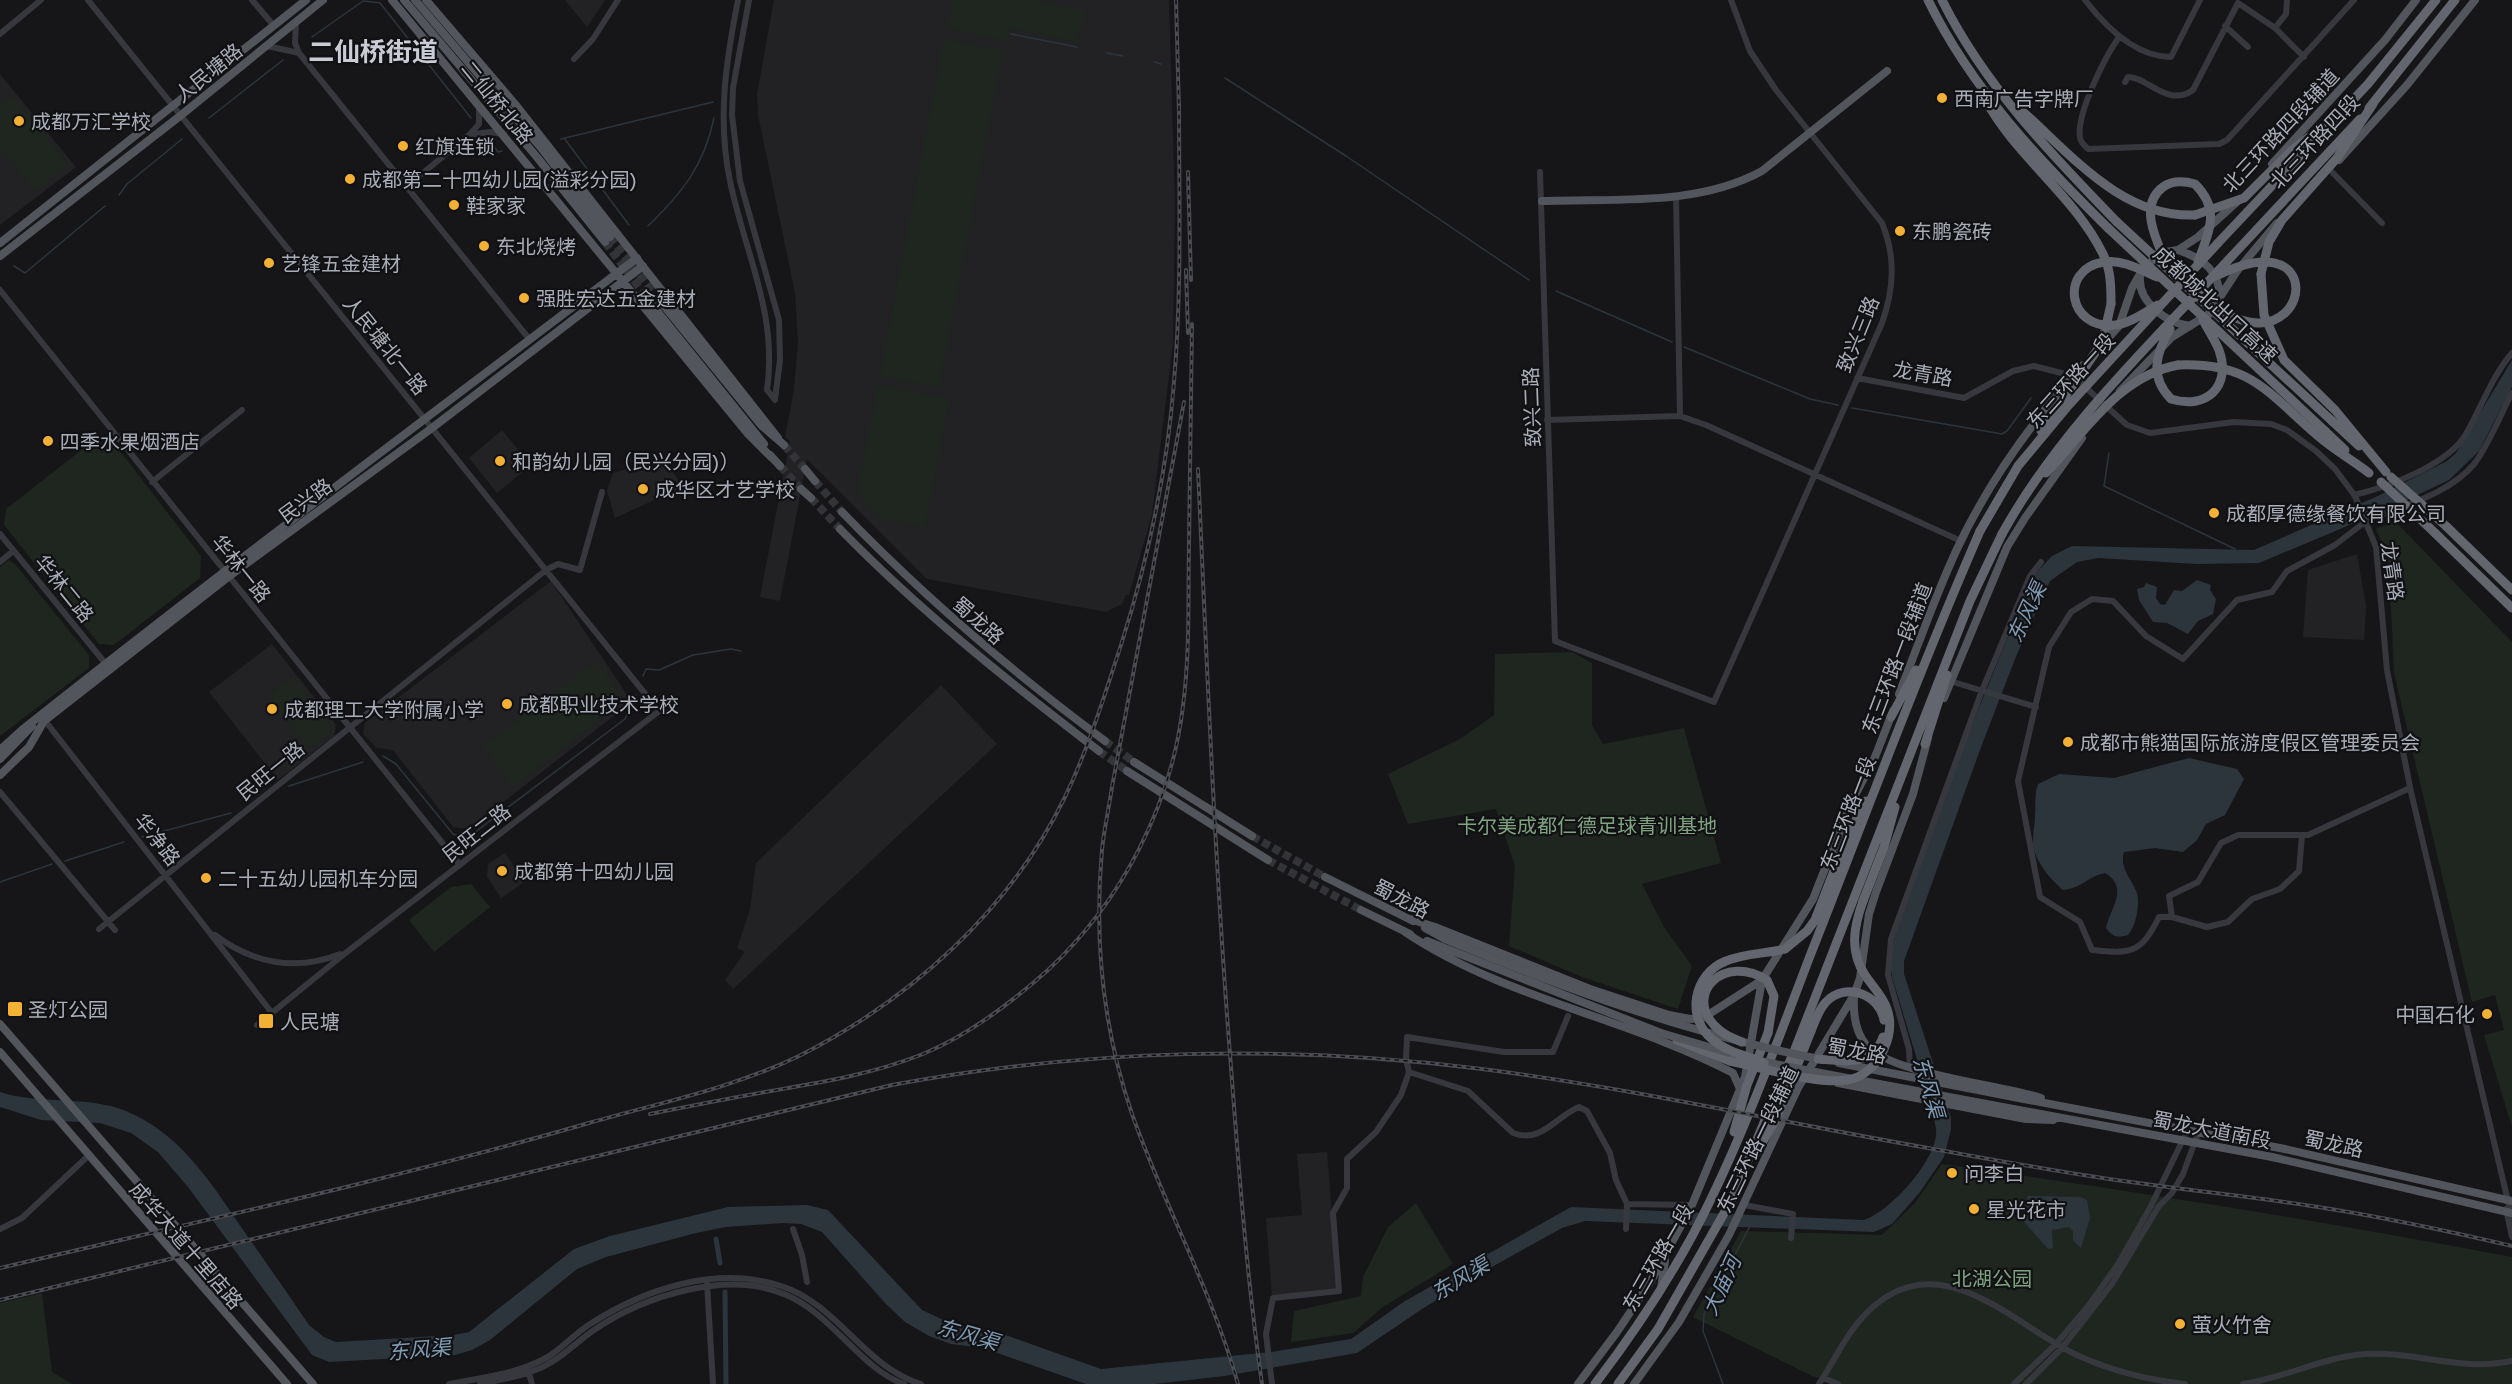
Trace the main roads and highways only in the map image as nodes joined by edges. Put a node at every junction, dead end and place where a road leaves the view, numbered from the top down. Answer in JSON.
{"nodes":[{"id":1,"x":306,"y":0,"type":"edge"},
{"id":2,"x":323,"y":0,"type":"edge"},
{"id":3,"x":404,"y":0,"type":"edge"},
{"id":4,"x":415,"y":0,"type":"edge"},
{"id":5,"x":426,"y":0,"type":"edge"},
{"id":6,"x":1928,"y":0,"type":"edge"},
{"id":7,"x":1942,"y":0,"type":"edge"},
{"id":8,"x":2416,"y":0,"type":"edge"},
{"id":9,"x":2436,"y":0,"type":"edge"},
{"id":10,"x":2456,"y":0,"type":"edge"},
{"id":11,"x":2475,"y":0,"type":"edge"},
{"id":12,"x":393,"y":1,"type":"edge"},
{"id":13,"x":1887,"y":71,"type":"dead end"},
{"id":14,"x":1972,"y":75,"type":"junction"},
{"id":15,"x":2004,"y":94,"type":"junction"},
{"id":16,"x":2373,"y":104,"type":"junction"},
{"id":17,"x":2340,"y":113,"type":"junction"},
{"id":18,"x":1542,"y":201,"type":"road end"},
{"id":19,"x":0,"y":243,"type":"edge"},
{"id":20,"x":2178,"y":250,"type":"junction"},
{"id":21,"x":0,"y":256,"type":"edge"},
{"id":22,"x":637,"y":258,"type":"junction"},
{"id":23,"x":2152,"y":260,"type":"joint"},
{"id":24,"x":643,"y":266,"type":"junction"},
{"id":25,"x":2196,"y":267,"type":"junction"},
{"id":26,"x":2170,"y":272,"type":"junction"},
{"id":27,"x":617,"y":274,"type":"junction"},
{"id":28,"x":2140,"y":274,"type":"junction"},
{"id":29,"x":2211,"y":279,"type":"junction"},
{"id":30,"x":623,"y":281,"type":"junction"},
{"id":31,"x":2166,"y":281,"type":"junction"},
{"id":32,"x":2178,"y":287,"type":"joint"},
{"id":33,"x":2191,"y":300,"type":"joint"},
{"id":34,"x":2219,"y":300,"type":"junction"},
{"id":35,"x":2166,"y":301,"type":"junction"},
{"id":36,"x":2204,"y":303,"type":"junction"},
{"id":37,"x":2197,"y":311,"type":"junction"},
{"id":38,"x":2180,"y":313,"type":"junction"},
{"id":39,"x":2192,"y":326,"type":"junction"},
{"id":40,"x":772,"y":458,"type":"junction"},
{"id":41,"x":780,"y":466,"type":"tunnel mouth"},
{"id":42,"x":2018,"y":466,"type":"junction"},
{"id":43,"x":805,"y":469,"type":"tunnel mouth"},
{"id":44,"x":2369,"y":472,"type":"junction"},
{"id":45,"x":2389,"y":474,"type":"junction"},
{"id":46,"x":815,"y":481,"type":"tunnel mouth"},
{"id":47,"x":801,"y":489,"type":"tunnel mouth"},
{"id":48,"x":811,"y":498,"type":"tunnel mouth"},
{"id":49,"x":2022,"y":499,"type":"junction"},
{"id":50,"x":842,"y":512,"type":"tunnel mouth"},
{"id":51,"x":840,"y":529,"type":"tunnel mouth"},
{"id":52,"x":225,"y":573,"type":"junction"},
{"id":53,"x":2512,"y":590,"type":"edge"},
{"id":54,"x":1970,"y":601,"type":"junction"},
{"id":55,"x":2512,"y":608,"type":"edge"},
{"id":56,"x":1934,"y":636,"type":"junction"},
{"id":57,"x":1891,"y":717,"type":"junction"},
{"id":58,"x":43,"y":718,"type":"junction"},
{"id":59,"x":26,"y":739,"type":"junction"},
{"id":60,"x":1105,"y":741,"type":"tunnel mouth"},
{"id":61,"x":1925,"y":744,"type":"junction"},
{"id":62,"x":0,"y":750,"type":"edge"},
{"id":63,"x":1099,"y":751,"type":"tunnel mouth"},
{"id":64,"x":1890,"y":753,"type":"junction"},
{"id":65,"x":1908,"y":758,"type":"junction"},
{"id":66,"x":0,"y":759,"type":"edge"},
{"id":67,"x":1134,"y":762,"type":"tunnel mouth"},
{"id":68,"x":0,"y":769,"type":"edge"},
{"id":69,"x":1127,"y":771,"type":"tunnel mouth"},
{"id":70,"x":0,"y":775,"type":"edge"},
{"id":71,"x":1252,"y":836,"type":"tunnel mouth"},
{"id":72,"x":1268,"y":860,"type":"tunnel mouth"},
{"id":73,"x":1325,"y":877,"type":"tunnel mouth"},
{"id":74,"x":1361,"y":910,"type":"tunnel mouth"},
{"id":75,"x":1410,"y":919,"type":"junction"},
{"id":76,"x":1405,"y":933,"type":"junction"},
{"id":77,"x":1443,"y":943,"type":"junction"},
{"id":78,"x":1762,"y":980,"type":"junction"},
{"id":79,"x":1854,"y":995,"type":"junction"},
{"id":80,"x":0,"y":1024,"type":"edge"},
{"id":81,"x":1661,"y":1033,"type":"junction"},
{"id":82,"x":1742,"y":1042,"type":"junction"},
{"id":83,"x":0,"y":1052,"type":"edge"},
{"id":84,"x":1818,"y":1059,"type":"junction"},
{"id":85,"x":1764,"y":1062,"type":"junction"},
{"id":86,"x":1798,"y":1088,"type":"junction"},
{"id":87,"x":1740,"y":1089,"type":"junction"},
{"id":88,"x":2082,"y":1110,"type":"junction"},
{"id":89,"x":2080,"y":1121,"type":"junction"},
{"id":90,"x":1722,"y":1174,"type":"junction"},
{"id":91,"x":1739,"y":1181,"type":"junction"},
{"id":92,"x":2509,"y":1200,"type":"edge"},
{"id":93,"x":2510,"y":1214,"type":"edge"},
{"id":94,"x":1665,"y":1254,"type":"junction"},
{"id":95,"x":1660,"y":1291,"type":"junction"},
{"id":96,"x":287,"y":1384,"type":"edge"},
{"id":97,"x":313,"y":1384,"type":"edge"},
{"id":98,"x":1578,"y":1384,"type":"edge"},
{"id":99,"x":1595,"y":1384,"type":"edge"},
{"id":100,"x":1618,"y":1384,"type":"edge"},
{"id":101,"x":1634,"y":1384,"type":"edge"}],
"edges":[{"from":1,"to":19,"type":"main road","name":"人民塘路"},
{"from":2,"to":21,"type":"main road","name":"人民塘路"},
{"from":3,"to":4,"type":"main road"},
{"from":5,"to":22,"type":"main road"},
{"from":6,"to":14,"type":"highway","name":"成都城北出口高速"},
{"from":7,"to":15,"type":"highway","name":"成都城北出口高速"},
{"from":8,"to":20,"type":"main road","name":"北三环路四段辅道"},
{"from":9,"to":17,"type":"highway","name":"北三环路四段"},
{"from":10,"to":16,"type":"highway","name":"北三环路四段"},
{"from":11,"to":34,"type":"main road"},
{"from":12,"to":27,"type":"main road","name":"二仙桥北路"},
{"from":13,"to":18,"type":"main road"},
{"from":14,"to":31,"type":"highway","name":"成都城北出口高速","bridge":true},
{"from":14,"to":42,"type":"highway","bridge":true},
{"from":15,"to":17,"type":"highway","bridge":true},
{"from":15,"to":26,"type":"highway","name":"成都城北出口高速","bridge":true},
{"from":16,"to":29,"type":"highway","name":"北三环路四段","bridge":true},
{"from":16,"to":45,"type":"highway","bridge":true},
{"from":17,"to":25,"type":"highway","name":"北三环路四段","bridge":true},
{"from":20,"to":23,"type":"main road","name":"北三环路四段辅道"},
{"from":20,"to":34,"type":"main road"},
{"from":22,"to":24,"type":"main road"},
{"from":22,"to":27,"type":"main road","name":"民兴路"},
{"from":23,"to":28,"type":"main road","name":"东三环路一段辅道"},
{"from":24,"to":30,"type":"main road","name":"民兴路"},
{"from":24,"to":40,"type":"main road"},
{"from":25,"to":26,"type":"highway","bridge":true},
{"from":25,"to":32,"type":"highway","name":"北三环路四段","bridge":true},
{"from":26,"to":36,"type":"highway","name":"成都城北出口高速","bridge":true},
{"from":27,"to":30,"type":"main road","name":"二仙桥北路"},
{"from":27,"to":52,"type":"main road","name":"民兴路"},
{"from":28,"to":39,"type":"main road"},
{"from":28,"to":57,"type":"main road","name":"东三环路一段辅道"},
{"from":29,"to":33,"type":"highway","name":"北三环路四段","bridge":true},
{"from":29,"to":36,"type":"highway","bridge":true},
{"from":30,"to":40,"type":"main road"},
{"from":30,"to":52,"type":"main road","name":"民兴路"},
{"from":31,"to":35,"type":"highway","bridge":true},
{"from":31,"to":37,"type":"highway","name":"成都城北出口高速","bridge":true},
{"from":32,"to":35,"type":"highway","name":"东三环路一段","bridge":true},
{"from":33,"to":38,"type":"highway","name":"东三环路一段","bridge":true},
{"from":34,"to":39,"type":"main road","name":"东三环路一段辅道"},
{"from":35,"to":42,"type":"highway","name":"东三环路一段","bridge":true},
{"from":36,"to":45,"type":"highway","name":"成都城北出口高速","bridge":true},
{"from":37,"to":38,"type":"highway","bridge":true},
{"from":37,"to":44,"type":"highway","name":"成都城北出口高速","bridge":true},
{"from":38,"to":49,"type":"highway","name":"东三环路一段","bridge":true},
{"from":39,"to":61,"type":"main road","name":"东三环路一段辅道"},
{"from":40,"to":41,"type":"main road"},
{"from":42,"to":56,"type":"highway","name":"东三环路一段","bridge":true},
{"from":43,"to":46,"type":"main road"},
{"from":44,"to":49,"type":"highway","bridge":true},
{"from":44,"to":55,"type":"highway","name":"成都城北出口高速","bridge":true},
{"from":45,"to":53,"type":"highway","name":"成都城北出口高速","bridge":true},
{"from":47,"to":48,"type":"main road"},
{"from":49,"to":54,"type":"highway","name":"东三环路一段","bridge":true},
{"from":50,"to":60,"type":"main road","name":"蜀龙路"},
{"from":51,"to":63,"type":"main road","name":"蜀龙路"},
{"from":52,"to":58,"type":"main road","name":"民兴路"},
{"from":52,"to":58,"type":"main road","name":"民兴路"},
{"from":54,"to":61,"type":"highway"},
{"from":54,"to":65,"type":"highway","name":"东三环路一段"},
{"from":56,"to":57,"type":"highway"},
{"from":56,"to":64,"type":"highway","name":"东三环路一段"},
{"from":57,"to":78,"type":"main road","name":"东三环路一段辅道"},
{"from":58,"to":59,"type":"main road"},
{"from":58,"to":62,"type":"main road","name":"民兴路"},
{"from":58,"to":70,"type":"main road","name":"民兴路"},
{"from":59,"to":66,"type":"main road"},
{"from":59,"to":68,"type":"main road"},
{"from":61,"to":79,"type":"main road","name":"东三环路一段辅道"},
{"from":64,"to":85,"type":"highway","bridge":true},
{"from":64,"to":90,"type":"highway","name":"东三环路一段"},
{"from":65,"to":81,"type":"highway","bridge":true},
{"from":65,"to":91,"type":"highway","name":"东三环路一段"},
{"from":67,"to":71,"type":"main road"},
{"from":69,"to":72,"type":"main road"},
{"from":73,"to":75,"type":"main road","name":"蜀龙路"},
{"from":74,"to":76,"type":"main road","name":"蜀龙路"},
{"from":75,"to":77,"type":"main road","name":"蜀龙路"},
{"from":75,"to":78,"type":"main road"},
{"from":76,"to":77,"type":"main road","name":"蜀龙路"},
{"from":76,"to":87,"type":"main road"},
{"from":77,"to":81,"type":"main road","name":"蜀龙路"},
{"from":77,"to":82,"type":"main road","name":"蜀龙路","bridge":true},
{"from":78,"to":87,"type":"main road","name":"东三环路一段辅道"},
{"from":79,"to":86,"type":"main road","name":"东三环路一段辅道"},
{"from":79,"to":88,"type":"main road"},
{"from":80,"to":97,"type":"main road","name":"成华大道十里店路"},
{"from":81,"to":85,"type":"main road","name":"蜀龙路","bridge":true},
{"from":82,"to":84,"type":"main road","name":"蜀龙路","bridge":true},
{"from":82,"to":90,"type":"highway","bridge":true},
{"from":83,"to":96,"type":"main road","name":"成华大道十里店路"},
{"from":84,"to":88,"type":"main road","name":"蜀龙路","bridge":true},
{"from":84,"to":91,"type":"highway","bridge":true},
{"from":85,"to":89,"type":"main road","name":"蜀龙路","bridge":true},
{"from":86,"to":89,"type":"main road"},
{"from":86,"to":101,"type":"main road","name":"东三环路一段辅道"},
{"from":87,"to":94,"type":"main road","name":"东三环路一段辅道"},
{"from":88,"to":92,"type":"main road","name":"蜀龙路"},
{"from":89,"to":93,"type":"main road","name":"蜀龙大道南段"},
{"from":90,"to":95,"type":"highway","name":"东三环路一段"},
{"from":91,"to":100,"type":"highway","name":"东三环路一段"},
{"from":94,"to":95,"type":"main road"},
{"from":94,"to":98,"type":"main road","name":"东三环路一段辅道"},
{"from":95,"to":99,"type":"highway","name":"东三环路一段"}]}
